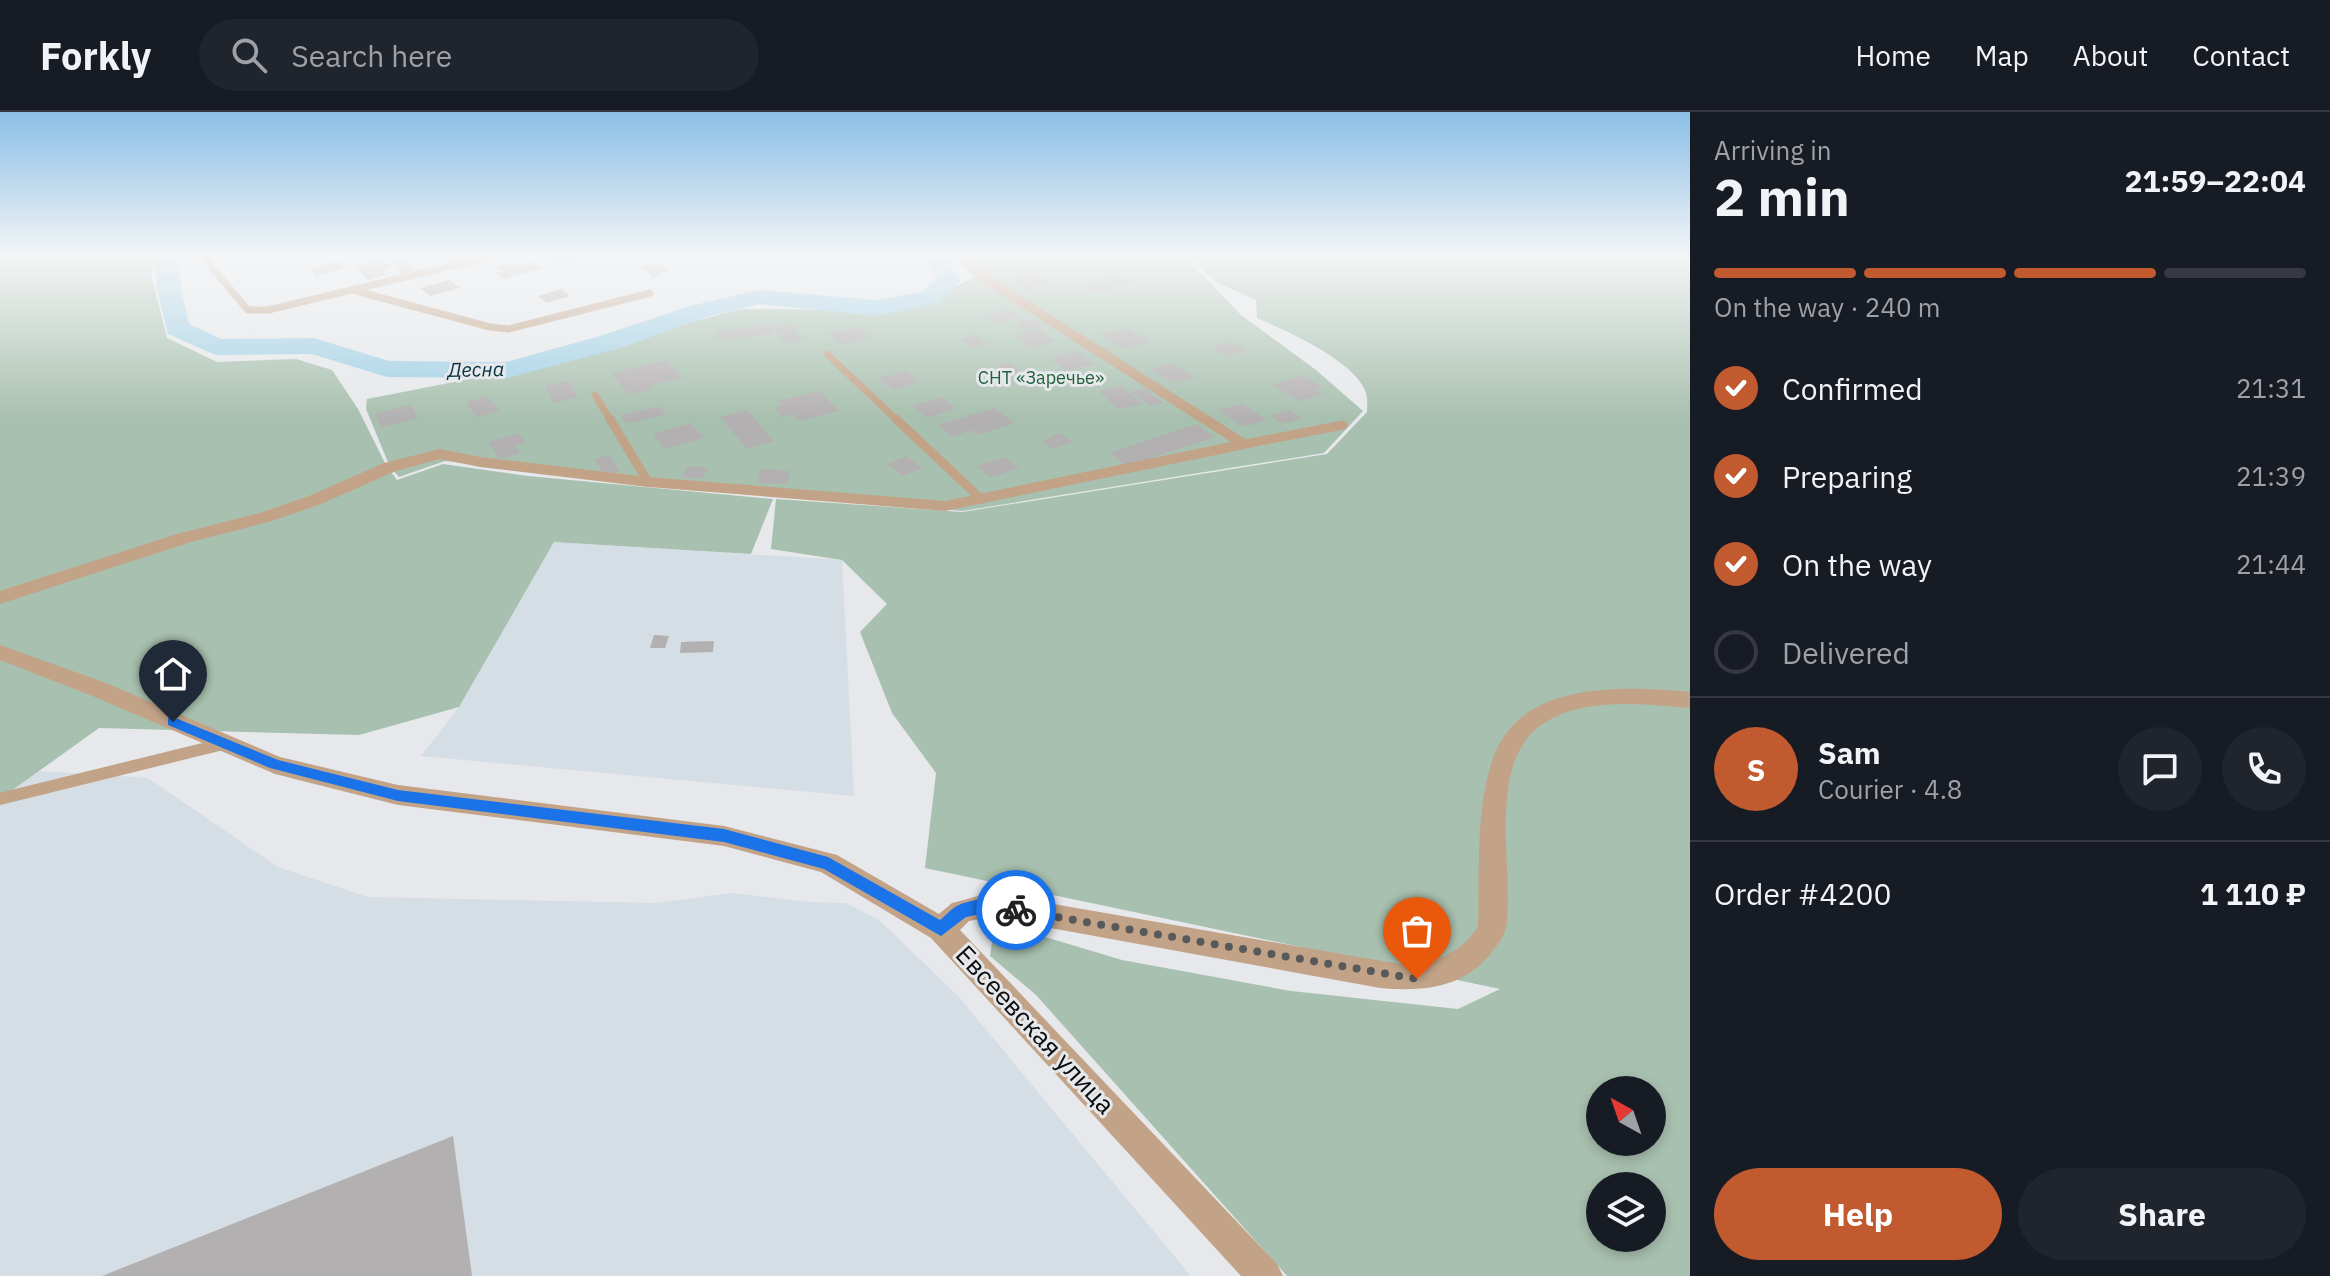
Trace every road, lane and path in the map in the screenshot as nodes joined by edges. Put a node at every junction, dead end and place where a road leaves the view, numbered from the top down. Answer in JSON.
{"nodes":[{"id":1,"x":427,"y":310,"type":"edge"},
{"id":2,"x":582,"y":310,"type":"edge"},
{"id":3,"x":1035,"y":310,"type":"edge"},
{"id":4,"x":827,"y":354,"type":"dead end"},
{"id":5,"x":595,"y":395,"type":"dead end"},
{"id":6,"x":1343,"y":425,"type":"dead end"},
{"id":7,"x":1245,"y":444,"type":"junction"},
{"id":8,"x":648,"y":482,"type":"junction"},
{"id":9,"x":981,"y":499,"type":"junction"},
{"id":10,"x":0,"y":598,"type":"edge"},
{"id":11,"x":0,"y":652,"type":"edge"},
{"id":12,"x":1690,"y":700,"type":"edge"},
{"id":13,"x":223,"y":744,"type":"junction"},
{"id":14,"x":0,"y":799,"type":"edge"},
{"id":15,"x":941,"y":929,"type":"junction"},
{"id":16,"x":1265,"y":1276,"type":"edge"}],
"edges":[{"from":1,"to":2,"type":"lane"},
{"from":3,"to":7,"type":"street"},
{"from":4,"to":9,"type":"lane"},
{"from":5,"to":8,"type":"lane"},
{"from":6,"to":7,"type":"lane"},
{"from":7,"to":9,"type":"street"},
{"from":8,"to":9,"type":"street"},
{"from":8,"to":10,"type":"street"},
{"from":11,"to":13,"type":"street"},
{"from":12,"to":15,"type":"street","name":"Евсеевская улица"},
{"from":13,"to":14,"type":"lane"},
{"from":13,"to":15,"type":"street"},
{"from":15,"to":16,"type":"street","name":"Евсеевская улица"}]}
